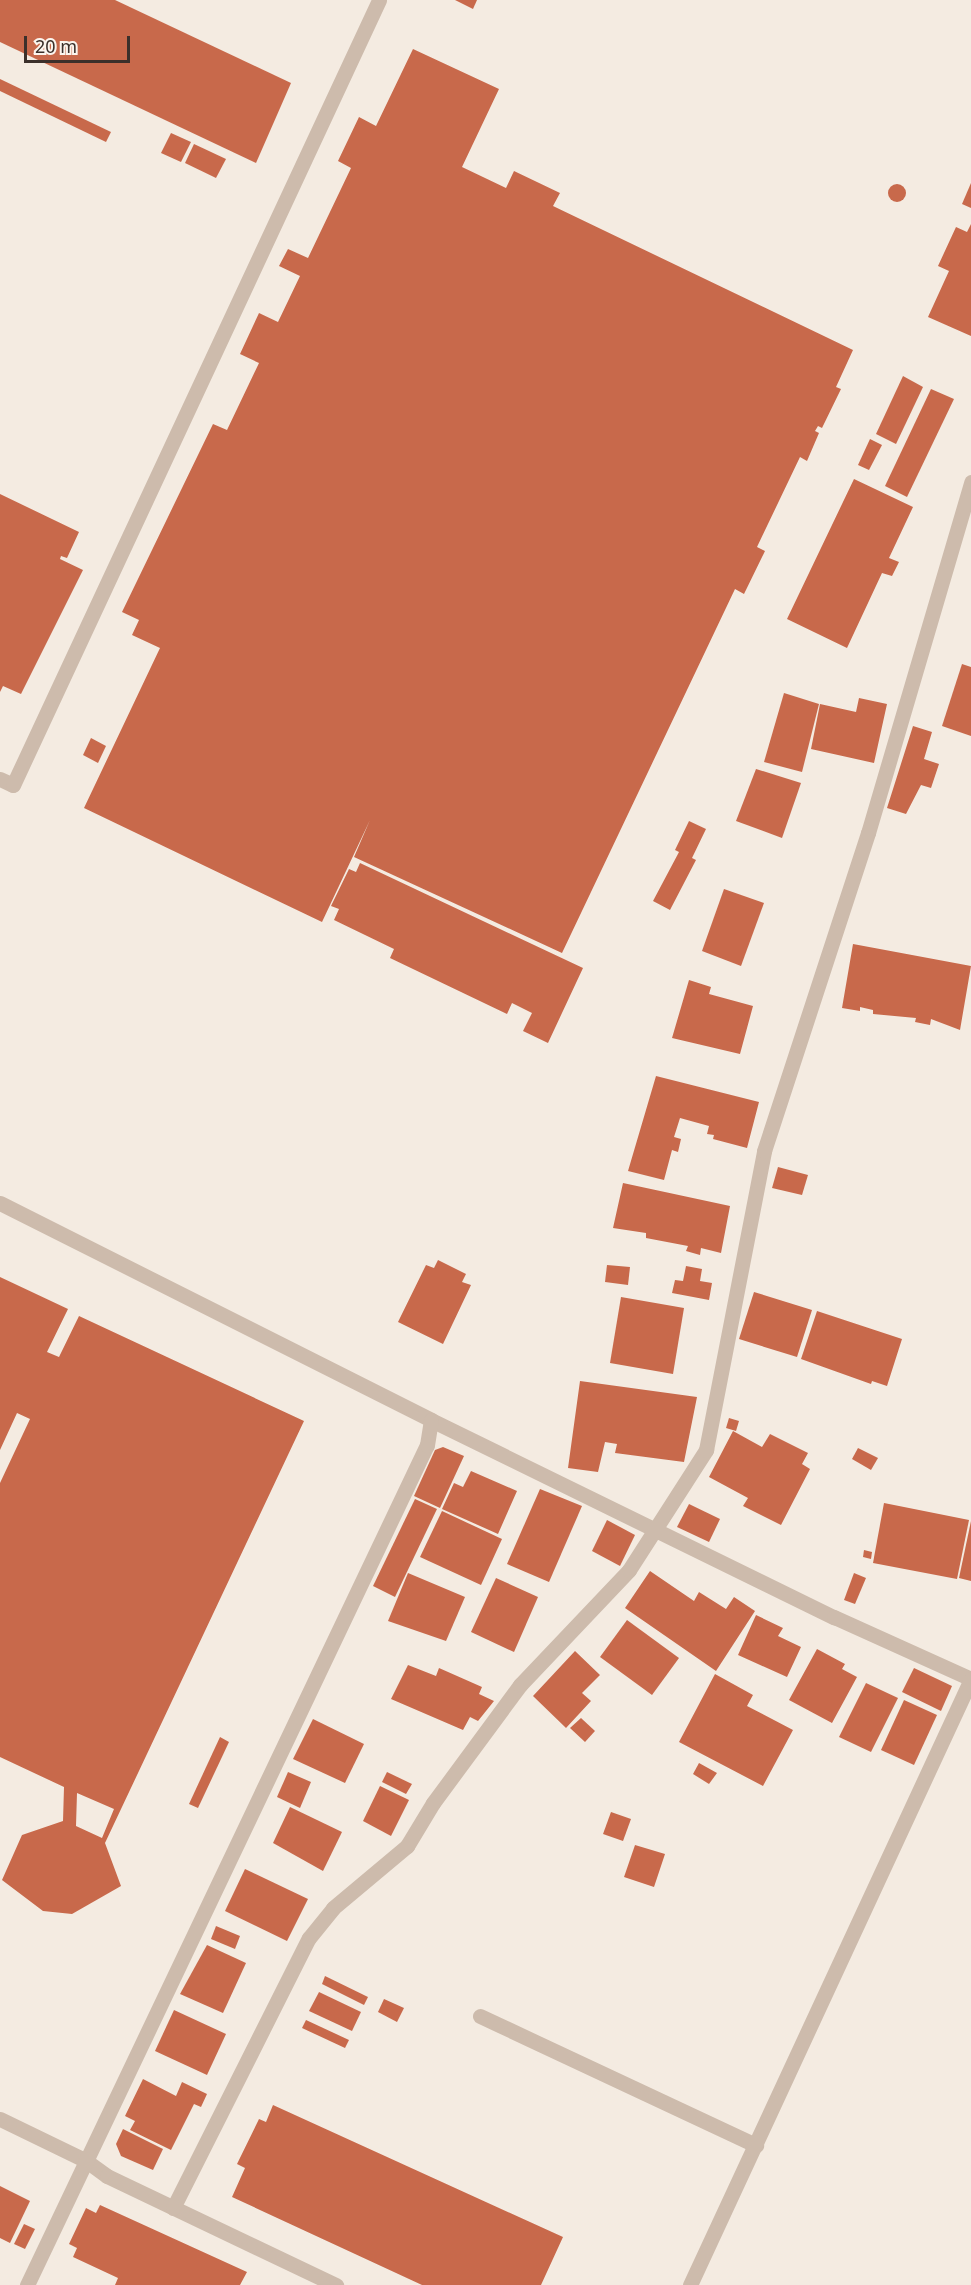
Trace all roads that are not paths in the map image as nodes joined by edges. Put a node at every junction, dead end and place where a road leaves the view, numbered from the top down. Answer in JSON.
{"nodes":[{"id":1,"x":379,"y":0,"type":"edge"},
{"id":2,"x":971,"y":482,"type":"edge"},
{"id":3,"x":0,"y":779,"type":"edge"},
{"id":4,"x":0,"y":1203,"type":"edge"},
{"id":5,"x":430,"y":1420,"type":"junction"},
{"id":6,"x":655,"y":1528,"type":"junction"},
{"id":7,"x":971,"y":1679,"type":"edge"},
{"id":8,"x":480,"y":2016,"type":"dead end"},
{"id":9,"x":0,"y":2119,"type":"edge"},
{"id":10,"x":756,"y":2145,"type":"junction"},
{"id":11,"x":85,"y":2160,"type":"junction"},
{"id":12,"x":172,"y":2208,"type":"junction"},
{"id":13,"x":27,"y":2285,"type":"edge"},
{"id":14,"x":336,"y":2285,"type":"edge"},
{"id":15,"x":690,"y":2285,"type":"edge"}],
"edges":[{"from":1,"to":3,"type":"street"},
{"from":2,"to":6,"type":"street"},
{"from":4,"to":5,"type":"street"},
{"from":5,"to":6,"type":"street"},
{"from":5,"to":11,"type":"street"},
{"from":6,"to":7,"type":"street"},
{"from":6,"to":12,"type":"street"},
{"from":7,"to":10,"type":"street"},
{"from":8,"to":10,"type":"street"},
{"from":9,"to":11,"type":"street"},
{"from":10,"to":15,"type":"street"},
{"from":11,"to":12,"type":"street"},
{"from":11,"to":13,"type":"street"},
{"from":12,"to":14,"type":"street"}]}
